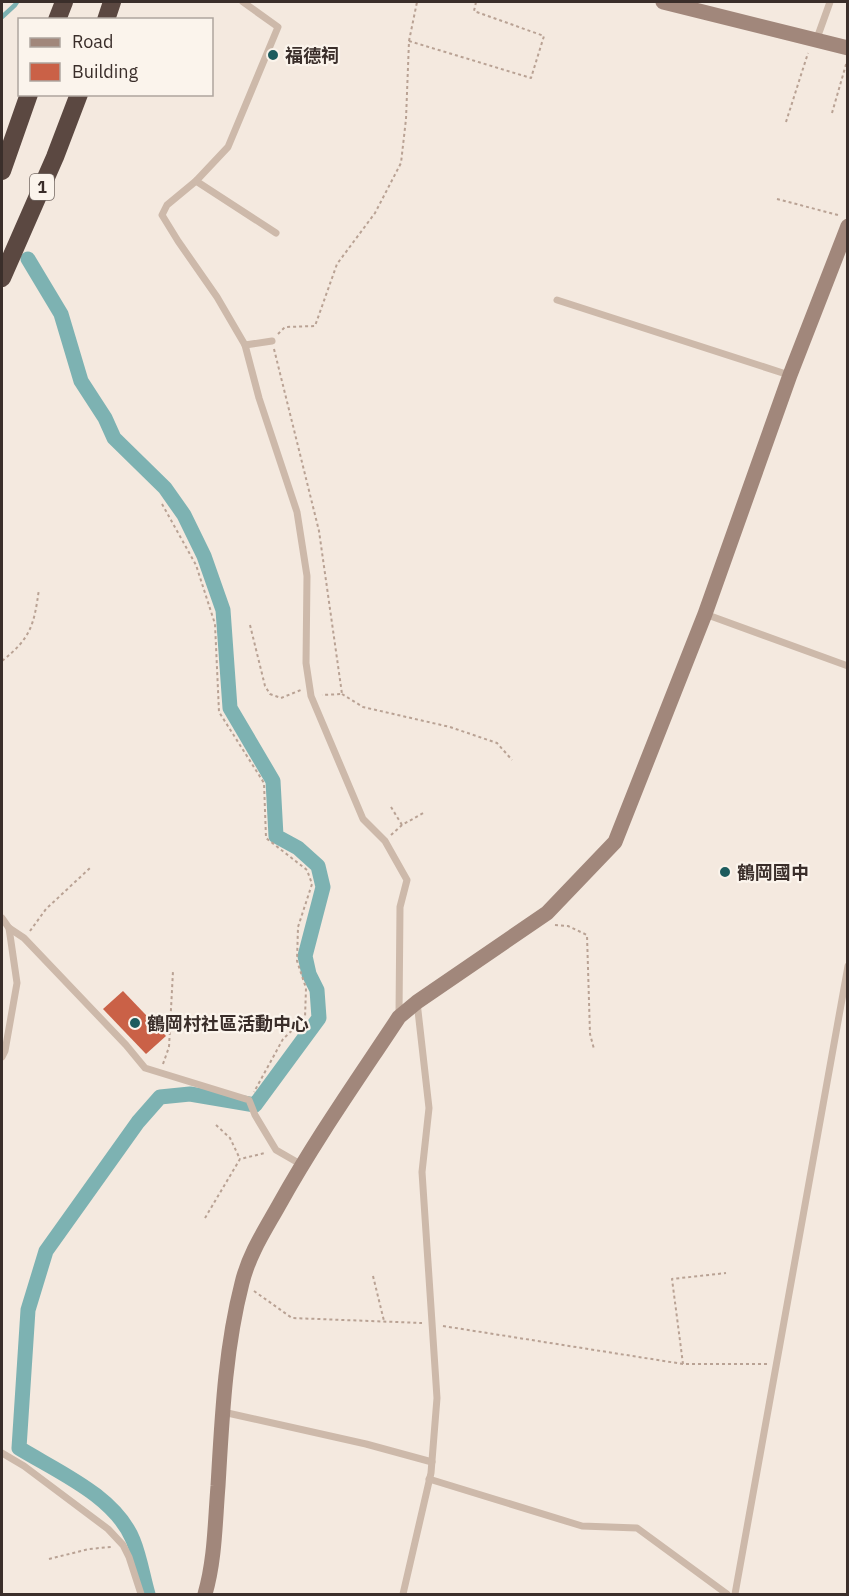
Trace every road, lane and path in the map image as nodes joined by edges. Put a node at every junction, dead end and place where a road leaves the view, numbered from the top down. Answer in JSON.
{"nodes":[{"id":1,"x":64,"y":2,"type":"edge"},
{"id":2,"x":112,"y":2,"type":"edge"},
{"id":3,"x":243,"y":2,"type":"edge"},
{"id":4,"x":417,"y":2,"type":"edge"},
{"id":5,"x":476,"y":2,"type":"edge"},
{"id":6,"x":663,"y":2,"type":"edge"},
{"id":7,"x":831,"y":2,"type":"edge"},
{"id":8,"x":58,"y":18,"type":"edge"},
{"id":9,"x":107,"y":18,"type":"edge"},
{"id":10,"x":814,"y":40,"type":"junction"},
{"id":11,"x":409,"y":41,"type":"junction"},
{"id":12,"x":848,"y":48,"type":"edge"},
{"id":13,"x":848,"y":60,"type":"edge"},
{"id":14,"x":28,"y":96,"type":"edge"},
{"id":15,"x":78,"y":96,"type":"edge"},
{"id":16,"x":832,"y":112,"type":"dead end"},
{"id":17,"x":786,"y":122,"type":"dead end"},
{"id":18,"x":2,"y":171,"type":"edge"},
{"id":19,"x":196,"y":181,"type":"junction"},
{"id":20,"x":777,"y":199,"type":"dead end"},
{"id":21,"x":848,"y":217,"type":"edge"},
{"id":22,"x":848,"y":226,"type":"edge"},
{"id":23,"x":276,"y":233,"type":"dead end"},
{"id":24,"x":844,"y":249,"type":"edge"},
{"id":25,"x":2,"y":278,"type":"edge"},
{"id":26,"x":557,"y":300,"type":"dead end"},
{"id":27,"x":272,"y":341,"type":"junction"},
{"id":28,"x":245,"y":345,"type":"junction"},
{"id":29,"x":790,"y":375,"type":"junction"},
{"id":30,"x":162,"y":504,"type":"dead end"},
{"id":31,"x":39,"y":589,"type":"dead end"},
{"id":32,"x":705,"y":614,"type":"junction"},
{"id":33,"x":250,"y":625,"type":"dead end"},
{"id":34,"x":2,"y":661,"type":"edge"},
{"id":35,"x":848,"y":666,"type":"edge"},
{"id":36,"x":309,"y":686,"type":"junction"},
{"id":37,"x":342,"y":694,"type":"junction"},
{"id":38,"x":310,"y":696,"type":"junction"},
{"id":39,"x":512,"y":760,"type":"dead end"},
{"id":40,"x":391,"y":807,"type":"dead end"},
{"id":41,"x":425,"y":812,"type":"dead end"},
{"id":42,"x":402,"y":825,"type":"junction"},
{"id":43,"x":385,"y":841,"type":"junction"},
{"id":44,"x":90,"y":868,"type":"dead end"},
{"id":45,"x":548,"y":913,"type":"junction"},
{"id":46,"x":2,"y":918,"type":"edge"},
{"id":47,"x":9,"y":928,"type":"junction"},
{"id":48,"x":24,"y":938,"type":"junction"},
{"id":49,"x":848,"y":966,"type":"edge"},
{"id":50,"x":174,"y":971,"type":"dead end"},
{"id":51,"x":417,"y":1002,"type":"junction"},
{"id":52,"x":399,"y":1017,"type":"junction"},
{"id":53,"x":594,"y":1049,"type":"dead end"},
{"id":54,"x":2,"y":1057,"type":"edge"},
{"id":55,"x":160,"y":1072,"type":"junction"},
{"id":56,"x":249,"y":1100,"type":"junction"},
{"id":57,"x":216,"y":1125,"type":"dead end"},
{"id":58,"x":276,"y":1150,"type":"junction"},
{"id":59,"x":240,"y":1160,"type":"junction"},
{"id":60,"x":302,"y":1165,"type":"junction"},
{"id":61,"x":205,"y":1218,"type":"dead end"},
{"id":62,"x":726,"y":1274,"type":"dead end"},
{"id":63,"x":373,"y":1276,"type":"dead end"},
{"id":64,"x":242,"y":1283,"type":"junction"},
{"id":65,"x":384,"y":1321,"type":"junction"},
{"id":66,"x":430,"y":1324,"type":"junction"},
{"id":67,"x":683,"y":1364,"type":"junction"},
{"id":68,"x":777,"y":1364,"type":"junction"},
{"id":69,"x":223,"y":1412,"type":"junction"},
{"id":70,"x":2,"y":1453,"type":"edge"},
{"id":71,"x":432,"y":1462,"type":"junction"},
{"id":72,"x":429,"y":1479,"type":"junction"},
{"id":73,"x":123,"y":1545,"type":"junction"},
{"id":74,"x":49,"y":1559,"type":"dead end"},
{"id":75,"x":141,"y":1594,"type":"edge"},
{"id":76,"x":205,"y":1594,"type":"edge"},
{"id":77,"x":403,"y":1594,"type":"edge"},
{"id":78,"x":727,"y":1594,"type":"edge"},
{"id":79,"x":735,"y":1594,"type":"edge"}],
"edges":[{"from":1,"to":8,"type":"highway"},
{"from":2,"to":9,"type":"highway"},
{"from":3,"to":19,"type":"lane"},
{"from":4,"to":11,"type":"path"},
{"from":5,"to":11,"type":"path"},
{"from":6,"to":10,"type":"street"},
{"from":7,"to":10,"type":"lane"},
{"from":10,"to":12,"type":"street"},
{"from":10,"to":17,"type":"path"},
{"from":11,"to":27,"type":"path"},
{"from":13,"to":16,"type":"path"},
{"from":14,"to":18,"type":"highway"},
{"from":15,"to":25,"type":"highway","number":"1"},
{"from":19,"to":23,"type":"lane"},
{"from":19,"to":28,"type":"lane"},
{"from":20,"to":21,"type":"path"},
{"from":22,"to":24,"type":"street"},
{"from":24,"to":29,"type":"street"},
{"from":26,"to":29,"type":"lane"},
{"from":27,"to":28,"type":"lane"},
{"from":27,"to":37,"type":"path"},
{"from":28,"to":36,"type":"lane"},
{"from":29,"to":32,"type":"street"},
{"from":30,"to":56,"type":"path"},
{"from":31,"to":34,"type":"path"},
{"from":32,"to":35,"type":"lane"},
{"from":32,"to":45,"type":"street"},
{"from":33,"to":36,"type":"path"},
{"from":36,"to":38,"type":"lane"},
{"from":37,"to":38,"type":"path"},
{"from":37,"to":39,"type":"path"},
{"from":38,"to":43,"type":"lane"},
{"from":40,"to":42,"type":"path"},
{"from":41,"to":42,"type":"path"},
{"from":42,"to":43,"type":"path"},
{"from":43,"to":52,"type":"lane"},
{"from":44,"to":48,"type":"path"},
{"from":45,"to":51,"type":"street"},
{"from":45,"to":53,"type":"path"},
{"from":46,"to":47,"type":"lane"},
{"from":47,"to":48,"type":"lane"},
{"from":47,"to":54,"type":"lane"},
{"from":48,"to":55,"type":"lane"},
{"from":49,"to":68,"type":"lane"},
{"from":50,"to":55,"type":"path"},
{"from":51,"to":52,"type":"street"},
{"from":51,"to":66,"type":"lane"},
{"from":52,"to":60,"type":"street"},
{"from":55,"to":56,"type":"lane"},
{"from":56,"to":58,"type":"lane"},
{"from":57,"to":59,"type":"path"},
{"from":58,"to":59,"type":"path"},
{"from":58,"to":60,"type":"lane"},
{"from":59,"to":61,"type":"path"},
{"from":60,"to":64,"type":"street"},
{"from":62,"to":67,"type":"path"},
{"from":63,"to":65,"type":"path"},
{"from":64,"to":65,"type":"path"},
{"from":64,"to":69,"type":"street"},
{"from":65,"to":66,"type":"path"},
{"from":66,"to":67,"type":"path"},
{"from":66,"to":71,"type":"lane"},
{"from":67,"to":68,"type":"path"},
{"from":68,"to":79,"type":"lane"},
{"from":69,"to":71,"type":"lane"},
{"from":69,"to":76,"type":"street"},
{"from":70,"to":73,"type":"lane"},
{"from":71,"to":72,"type":"lane"},
{"from":72,"to":77,"type":"lane"},
{"from":72,"to":78,"type":"lane"},
{"from":73,"to":74,"type":"path"},
{"from":73,"to":75,"type":"lane"}]}
